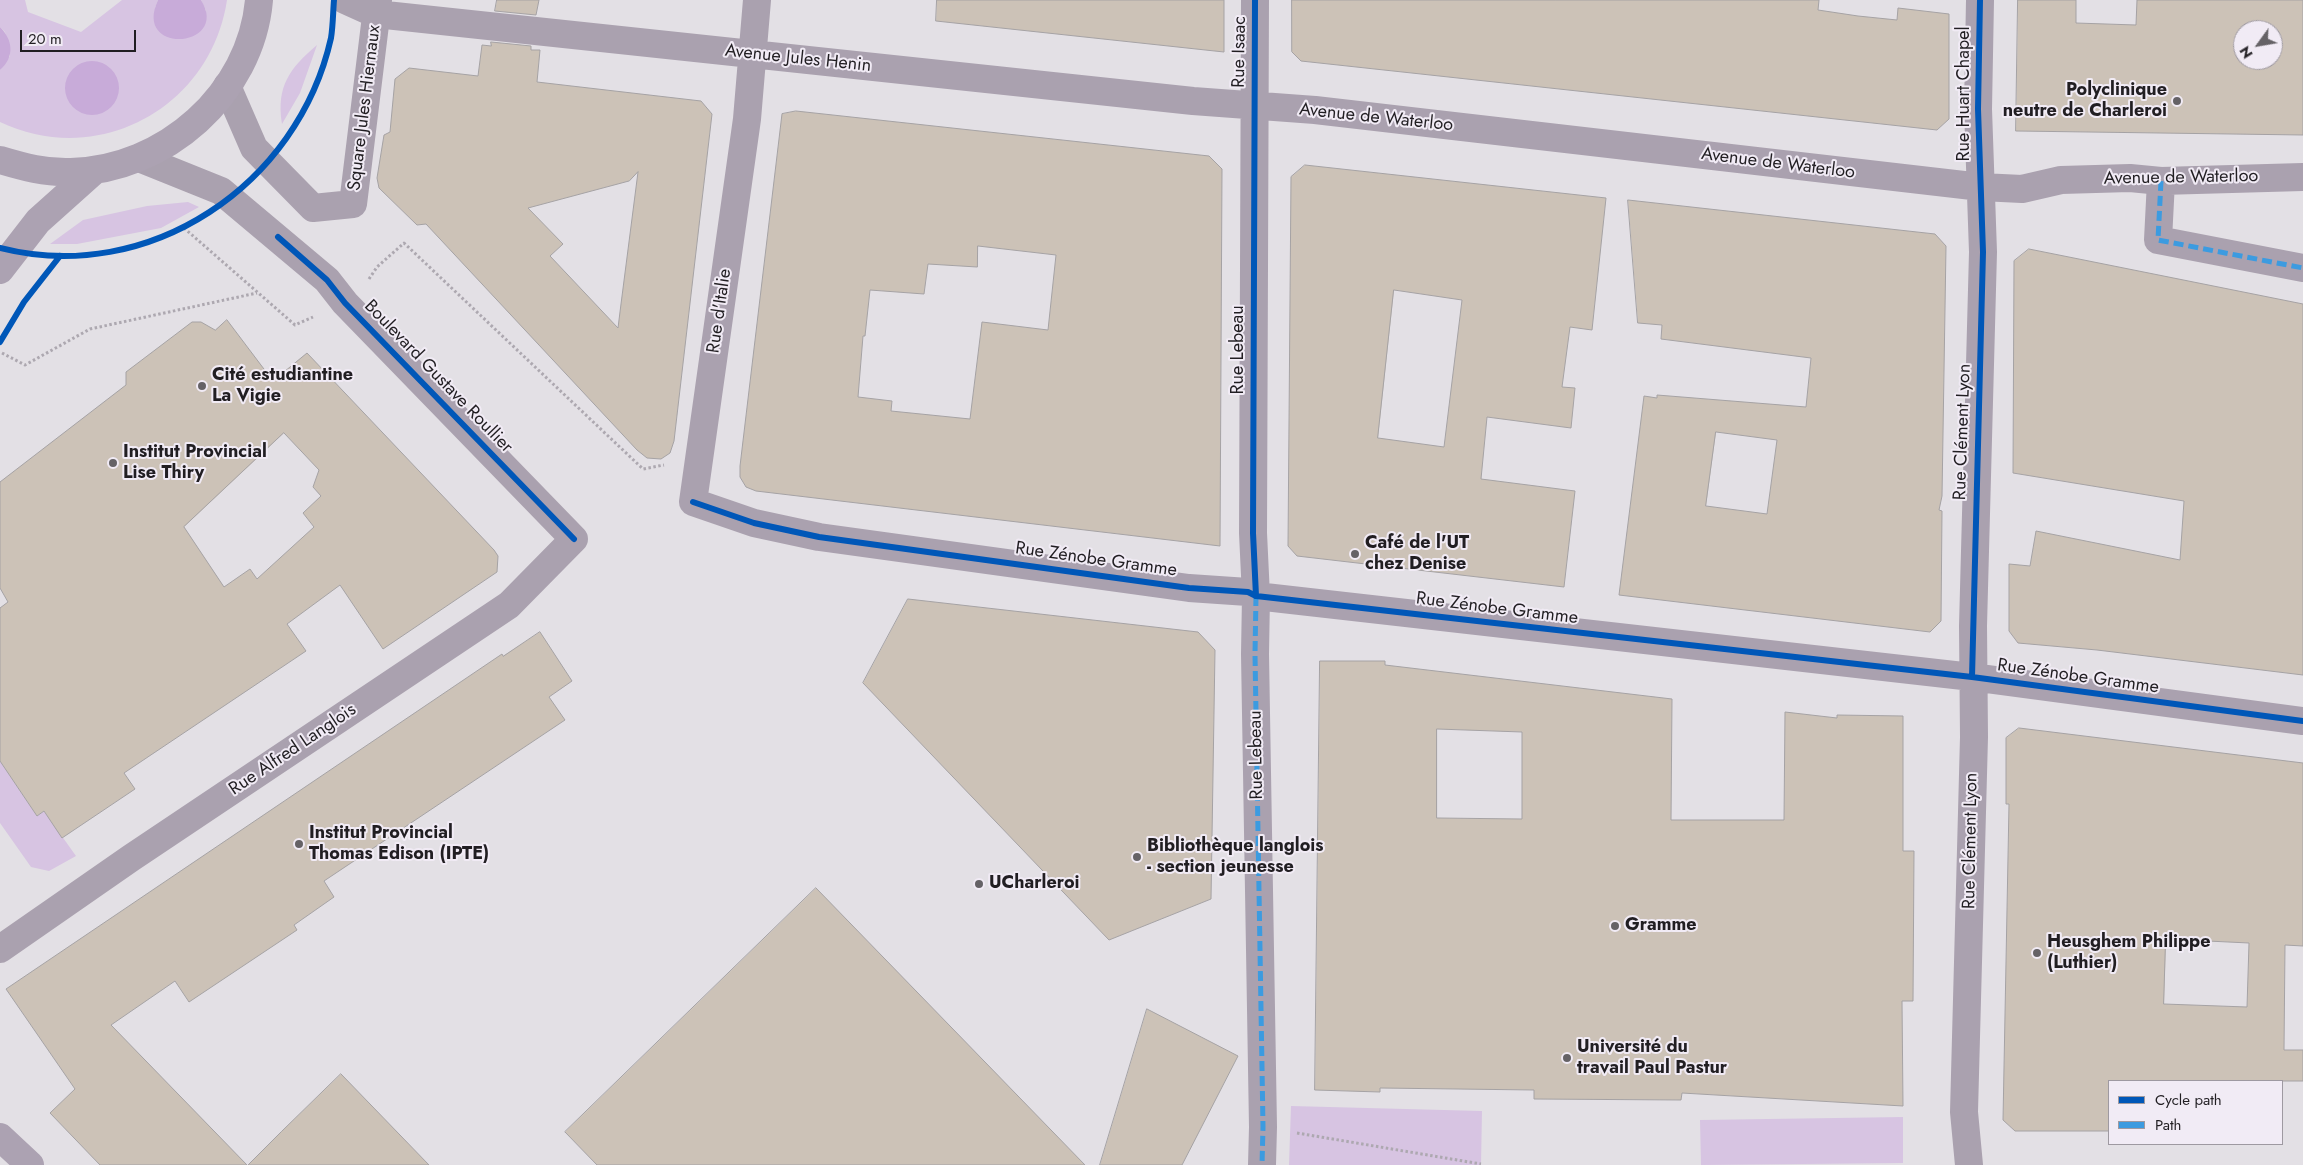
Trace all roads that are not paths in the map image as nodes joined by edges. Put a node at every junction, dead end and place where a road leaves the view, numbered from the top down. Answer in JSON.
{"nodes":[{"id":1,"x":259,"y":0,"type":"edge"},
{"id":2,"x":345,"y":0,"type":"edge"},
{"id":3,"x":756,"y":0,"type":"edge"},
{"id":4,"x":1255,"y":0,"type":"edge"},
{"id":5,"x":1980,"y":0,"type":"edge"},
{"id":6,"x":377,"y":7,"type":"edge"},
{"id":7,"x":752,"y":55,"type":"junction"},
{"id":8,"x":227,"y":86,"type":"junction"},
{"id":9,"x":1254,"y":105,"type":"junction"},
{"id":10,"x":139,"y":158,"type":"junction"},
{"id":11,"x":0,"y":160,"type":"edge"},
{"id":12,"x":95,"y":170,"type":"junction"},
{"id":13,"x":2303,"y":177,"type":"edge"},
{"id":14,"x":2160,"y":181,"type":"junction"},
{"id":15,"x":1981,"y":187,"type":"junction"},
{"id":16,"x":2303,"y":268,"type":"edge"},
{"id":17,"x":0,"y":270,"type":"edge"},
{"id":18,"x":693,"y":502,"type":"joint"},
{"id":19,"x":574,"y":539,"type":"joint"},
{"id":20,"x":1256,"y":596,"type":"junction"},
{"id":21,"x":1972,"y":678,"type":"junction"},
{"id":22,"x":2303,"y":721,"type":"edge"},
{"id":23,"x":0,"y":949,"type":"edge"},
{"id":24,"x":0,"y":1137,"type":"edge"},
{"id":25,"x":30,"y":1165,"type":"edge"},
{"id":26,"x":1262,"y":1165,"type":"edge"},
{"id":27,"x":1969,"y":1165,"type":"edge"}],
"edges":[{"from":1,"to":8,"type":"main road"},
{"from":2,"to":6,"type":"street","name":"Avenue Jules Henin"},
{"from":3,"to":7,"type":"street","name":"Rue d'Italie"},
{"from":4,"to":9,"type":"street","name":"Rue Isaac"},
{"from":5,"to":15,"type":"street","name":"Rue Huart Chapel"},
{"from":6,"to":7,"type":"street","name":"Avenue Jules Henin"},
{"from":6,"to":8,"type":"street","name":"Square Jules Hiernaux"},
{"from":7,"to":9,"type":"street","name":"Avenue Jules Henin"},
{"from":7,"to":18,"type":"street","name":"Rue d'Italie"},
{"from":8,"to":10,"type":"main road"},
{"from":9,"to":15,"type":"street","name":"Avenue de Waterloo"},
{"from":9,"to":20,"type":"street","name":"Rue Lebeau"},
{"from":10,"to":12,"type":"main road"},
{"from":10,"to":19,"type":"street","name":"Boulevard Gustave Roullier"},
{"from":11,"to":12,"type":"main road"},
{"from":12,"to":17,"type":"main road"},
{"from":13,"to":14,"type":"street","name":"Avenue de Waterloo"},
{"from":14,"to":15,"type":"street","name":"Avenue de Waterloo"},
{"from":14,"to":16,"type":"street"},
{"from":15,"to":21,"type":"street","name":"Rue Clément Lyon"},
{"from":18,"to":20,"type":"street","name":"Rue Zénobe Gramme"},
{"from":19,"to":23,"type":"street","name":"Rue Alfred Langlois"},
{"from":20,"to":21,"type":"street","name":"Rue Zénobe Gramme"},
{"from":20,"to":26,"type":"street","name":"Rue Lebeau"},
{"from":21,"to":22,"type":"street","name":"Rue Zénobe Gramme"},
{"from":21,"to":27,"type":"street","name":"Rue Clément Lyon"},
{"from":24,"to":25,"type":"main road"}]}
